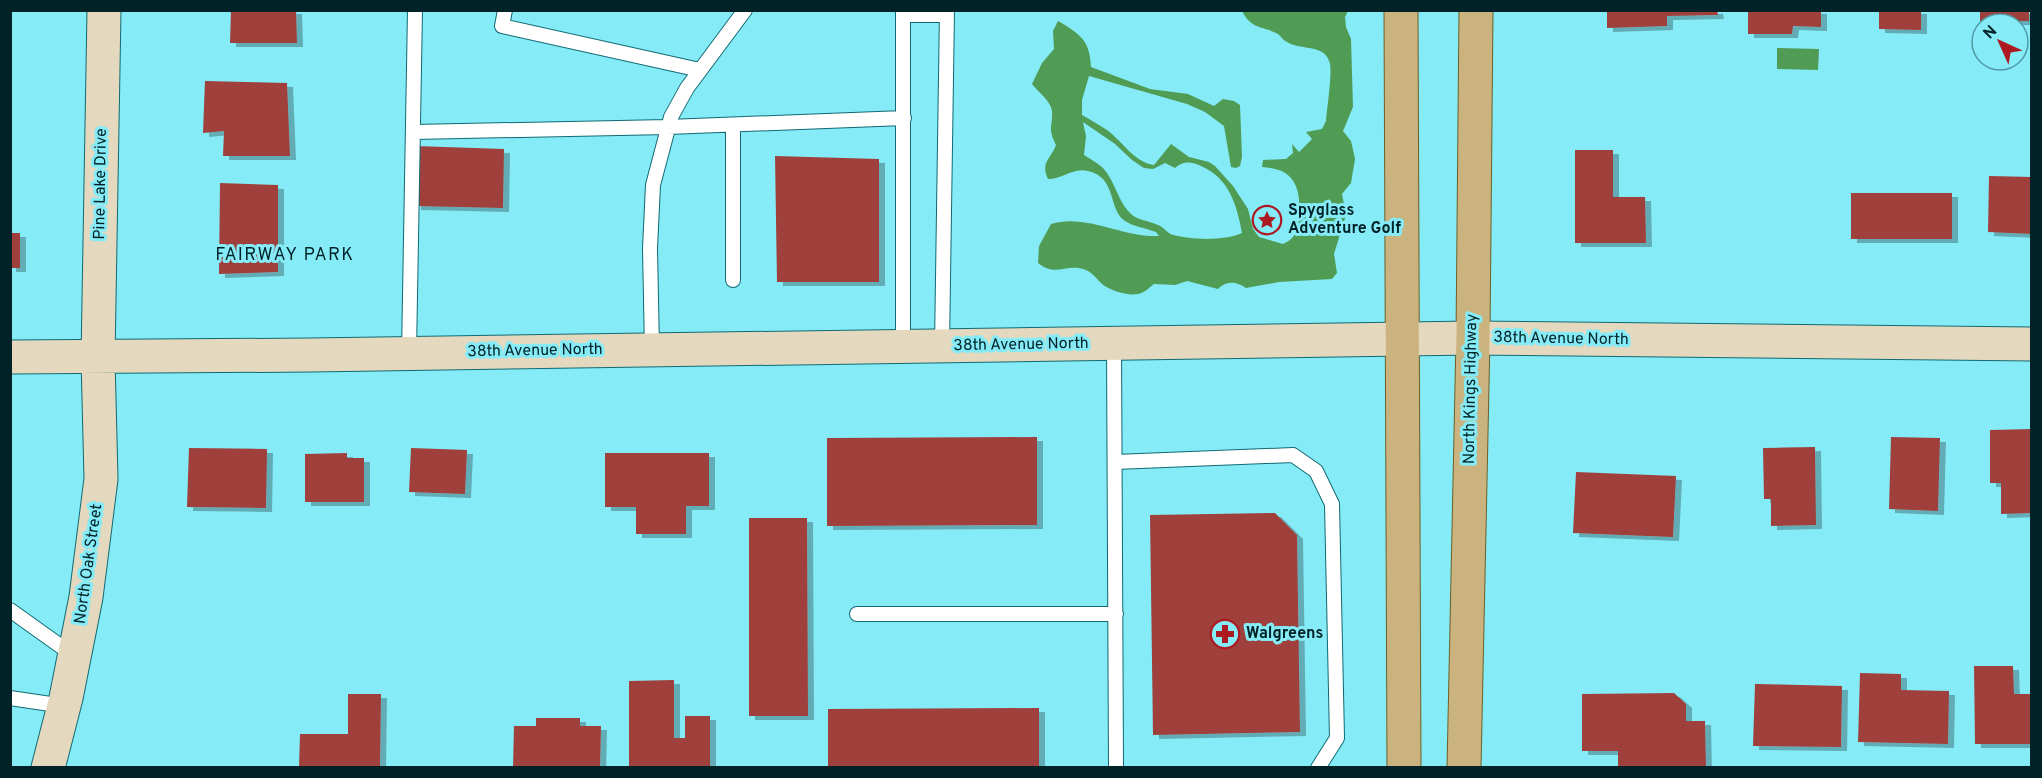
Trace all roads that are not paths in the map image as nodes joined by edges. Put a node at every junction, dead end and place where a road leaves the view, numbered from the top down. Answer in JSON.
{"nodes":[{"id":1,"x":104,"y":10,"type":"edge"},
{"id":2,"x":415,"y":10,"type":"edge"},
{"id":3,"x":505,"y":10,"type":"edge"},
{"id":4,"x":745,"y":10,"type":"edge"},
{"id":5,"x":1401,"y":10,"type":"edge"},
{"id":6,"x":1476,"y":10,"type":"edge"},
{"id":7,"x":903,"y":13,"type":"edge"},
{"id":8,"x":947,"y":13,"type":"edge"},
{"id":9,"x":700,"y":70,"type":"junction"},
{"id":10,"x":904,"y":118,"type":"junction"},
{"id":11,"x":733,"y":124,"type":"junction"},
{"id":12,"x":668,"y":127,"type":"junction"},
{"id":13,"x":413,"y":132,"type":"junction"},
{"id":14,"x":733,"y":280,"type":"dead end"},
{"id":15,"x":1473,"y":338,"type":"junction"},
{"id":16,"x":1402,"y":339,"type":"junction"},
{"id":17,"x":1114,"y":343,"type":"junction"},
{"id":18,"x":2031,"y":344,"type":"edge"},
{"id":19,"x":903,"y":346,"type":"junction"},
{"id":20,"x":942,"y":346,"type":"junction"},
{"id":21,"x":652,"y":350,"type":"junction"},
{"id":22,"x":409,"y":353,"type":"junction"},
{"id":23,"x":10,"y":357,"type":"edge"},
{"id":24,"x":98,"y":358,"type":"junction"},
{"id":25,"x":1115,"y":462,"type":"junction"},
{"id":26,"x":10,"y":610,"type":"edge"},
{"id":27,"x":857,"y":614,"type":"dead end"},
{"id":28,"x":1116,"y":614,"type":"junction"},
{"id":29,"x":74,"y":656,"type":"junction"},
{"id":30,"x":10,"y":698,"type":"edge"},
{"id":31,"x":64,"y":706,"type":"junction"},
{"id":32,"x":48,"y":768,"type":"edge"},
{"id":33,"x":1116,"y":768,"type":"edge"},
{"id":34,"x":1318,"y":768,"type":"edge"},
{"id":35,"x":1404,"y":768,"type":"edge"},
{"id":36,"x":1464,"y":768,"type":"edge"}],
"edges":[{"from":1,"to":24,"type":"main road","name":"Pine Lake Drive"},
{"from":2,"to":13,"type":"lane"},
{"from":3,"to":9,"type":"lane"},
{"from":4,"to":9,"type":"lane"},
{"from":5,"to":16,"type":"main road"},
{"from":6,"to":15,"type":"main road","name":"North Kings Highway"},
{"from":7,"to":8,"type":"lane"},
{"from":7,"to":10,"type":"lane"},
{"from":8,"to":20,"type":"lane"},
{"from":9,"to":12,"type":"lane"},
{"from":10,"to":11,"type":"lane"},
{"from":10,"to":19,"type":"lane"},
{"from":11,"to":12,"type":"lane"},
{"from":11,"to":14,"type":"lane"},
{"from":12,"to":13,"type":"lane"},
{"from":12,"to":21,"type":"lane"},
{"from":13,"to":22,"type":"lane"},
{"from":15,"to":16,"type":"main road","name":"38th Avenue North"},
{"from":15,"to":18,"type":"main road","name":"38th Avenue North"},
{"from":15,"to":36,"type":"main road","name":"North Kings Highway"},
{"from":16,"to":17,"type":"main road","name":"38th Avenue North"},
{"from":16,"to":35,"type":"main road"},
{"from":17,"to":20,"type":"main road","name":"38th Avenue North"},
{"from":17,"to":25,"type":"lane"},
{"from":19,"to":20,"type":"main road","name":"38th Avenue North"},
{"from":19,"to":21,"type":"main road","name":"38th Avenue North"},
{"from":21,"to":22,"type":"main road","name":"38th Avenue North"},
{"from":22,"to":24,"type":"main road","name":"38th Avenue North"},
{"from":23,"to":24,"type":"main road","name":"38th Avenue North"},
{"from":24,"to":29,"type":"main road","name":"North Oak Street"},
{"from":25,"to":28,"type":"lane"},
{"from":25,"to":34,"type":"lane"},
{"from":26,"to":29,"type":"lane"},
{"from":27,"to":28,"type":"lane"},
{"from":28,"to":33,"type":"lane"},
{"from":29,"to":31,"type":"main road","name":"North Oak Street"},
{"from":30,"to":31,"type":"lane"},
{"from":31,"to":32,"type":"main road","name":"North Oak Street"}]}
